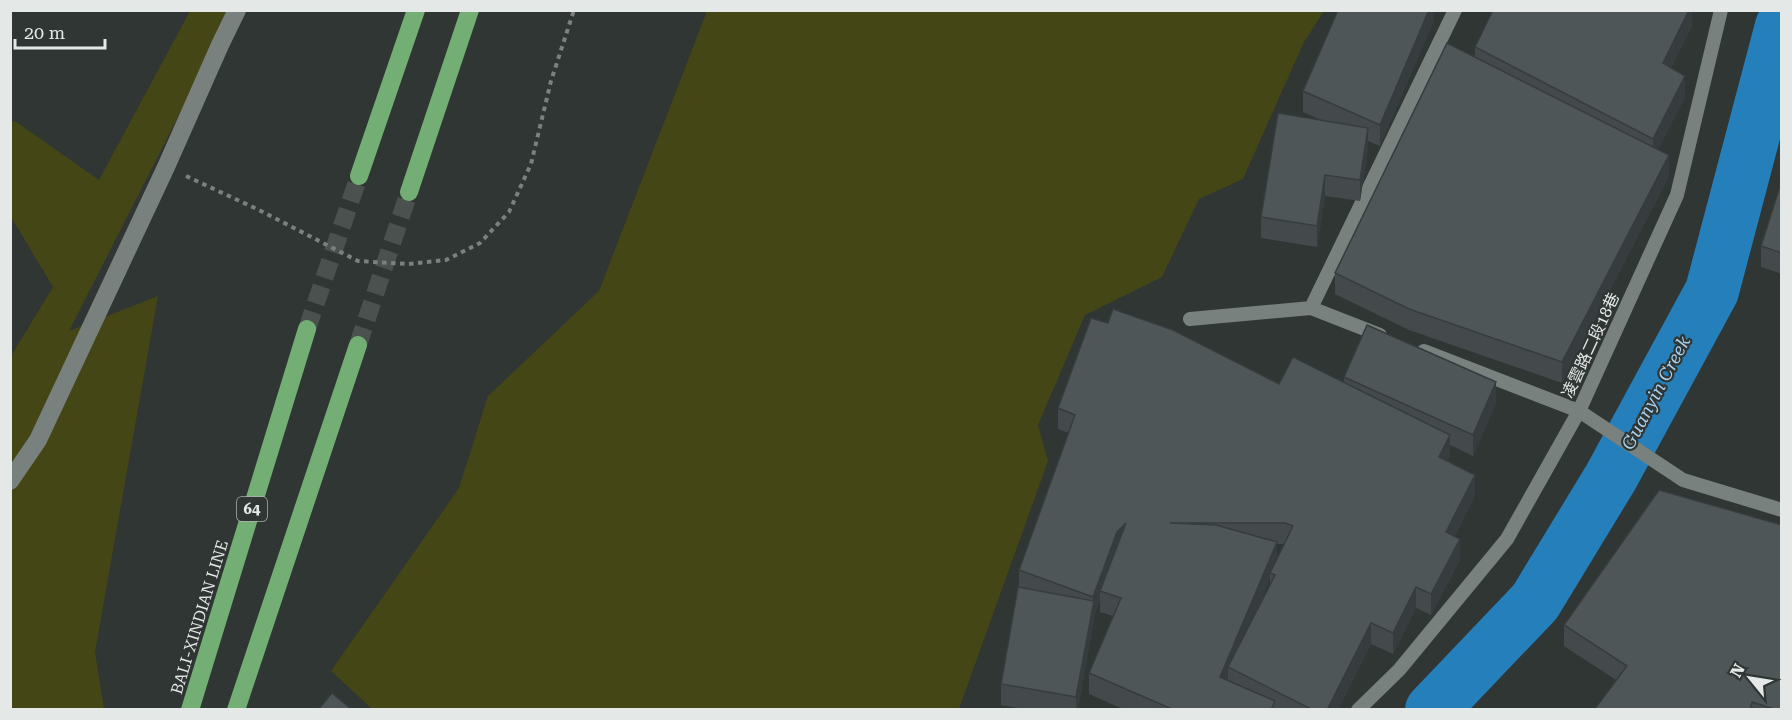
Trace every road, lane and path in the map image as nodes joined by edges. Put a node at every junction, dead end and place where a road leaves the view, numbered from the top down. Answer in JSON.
{"nodes":[{"id":1,"x":237,"y":10,"type":"edge"},
{"id":2,"x":417,"y":10,"type":"edge"},
{"id":3,"x":470,"y":10,"type":"edge"},
{"id":4,"x":1455,"y":10,"type":"edge"},
{"id":5,"x":1721,"y":10,"type":"edge"},
{"id":6,"x":359,"y":176,"type":"tunnel mouth"},
{"id":7,"x":409,"y":192,"type":"tunnel mouth"},
{"id":8,"x":1311,"y":308,"type":"junction"},
{"id":9,"x":1190,"y":319,"type":"dead end"},
{"id":10,"x":307,"y":329,"type":"tunnel mouth"},
{"id":11,"x":1389,"y":338,"type":"edge"},
{"id":12,"x":358,"y":345,"type":"tunnel mouth"},
{"id":13,"x":1412,"y":346,"type":"edge"},
{"id":14,"x":1578,"y":411,"type":"junction"},
{"id":15,"x":10,"y":481,"type":"edge"},
{"id":16,"x":1782,"y":510,"type":"edge"},
{"id":17,"x":238,"y":705,"type":"edge"},
{"id":18,"x":190,"y":710,"type":"edge"},
{"id":19,"x":1358,"y":710,"type":"edge"}],
"edges":[{"from":1,"to":15,"type":"street"},
{"from":2,"to":6,"type":"highway"},
{"from":3,"to":7,"type":"highway"},
{"from":4,"to":8,"type":"lane"},
{"from":5,"to":14,"type":"lane","name":"凌雲路二段18巷"},
{"from":8,"to":9,"type":"lane"},
{"from":8,"to":11,"type":"lane"},
{"from":10,"to":18,"type":"highway","name":"BALI-XINDIAN LINE","number":"64"},
{"from":12,"to":17,"type":"highway"},
{"from":13,"to":14,"type":"lane","name":"凌雲路二段18巷"},
{"from":14,"to":16,"type":"lane"},
{"from":14,"to":19,"type":"lane"}]}
